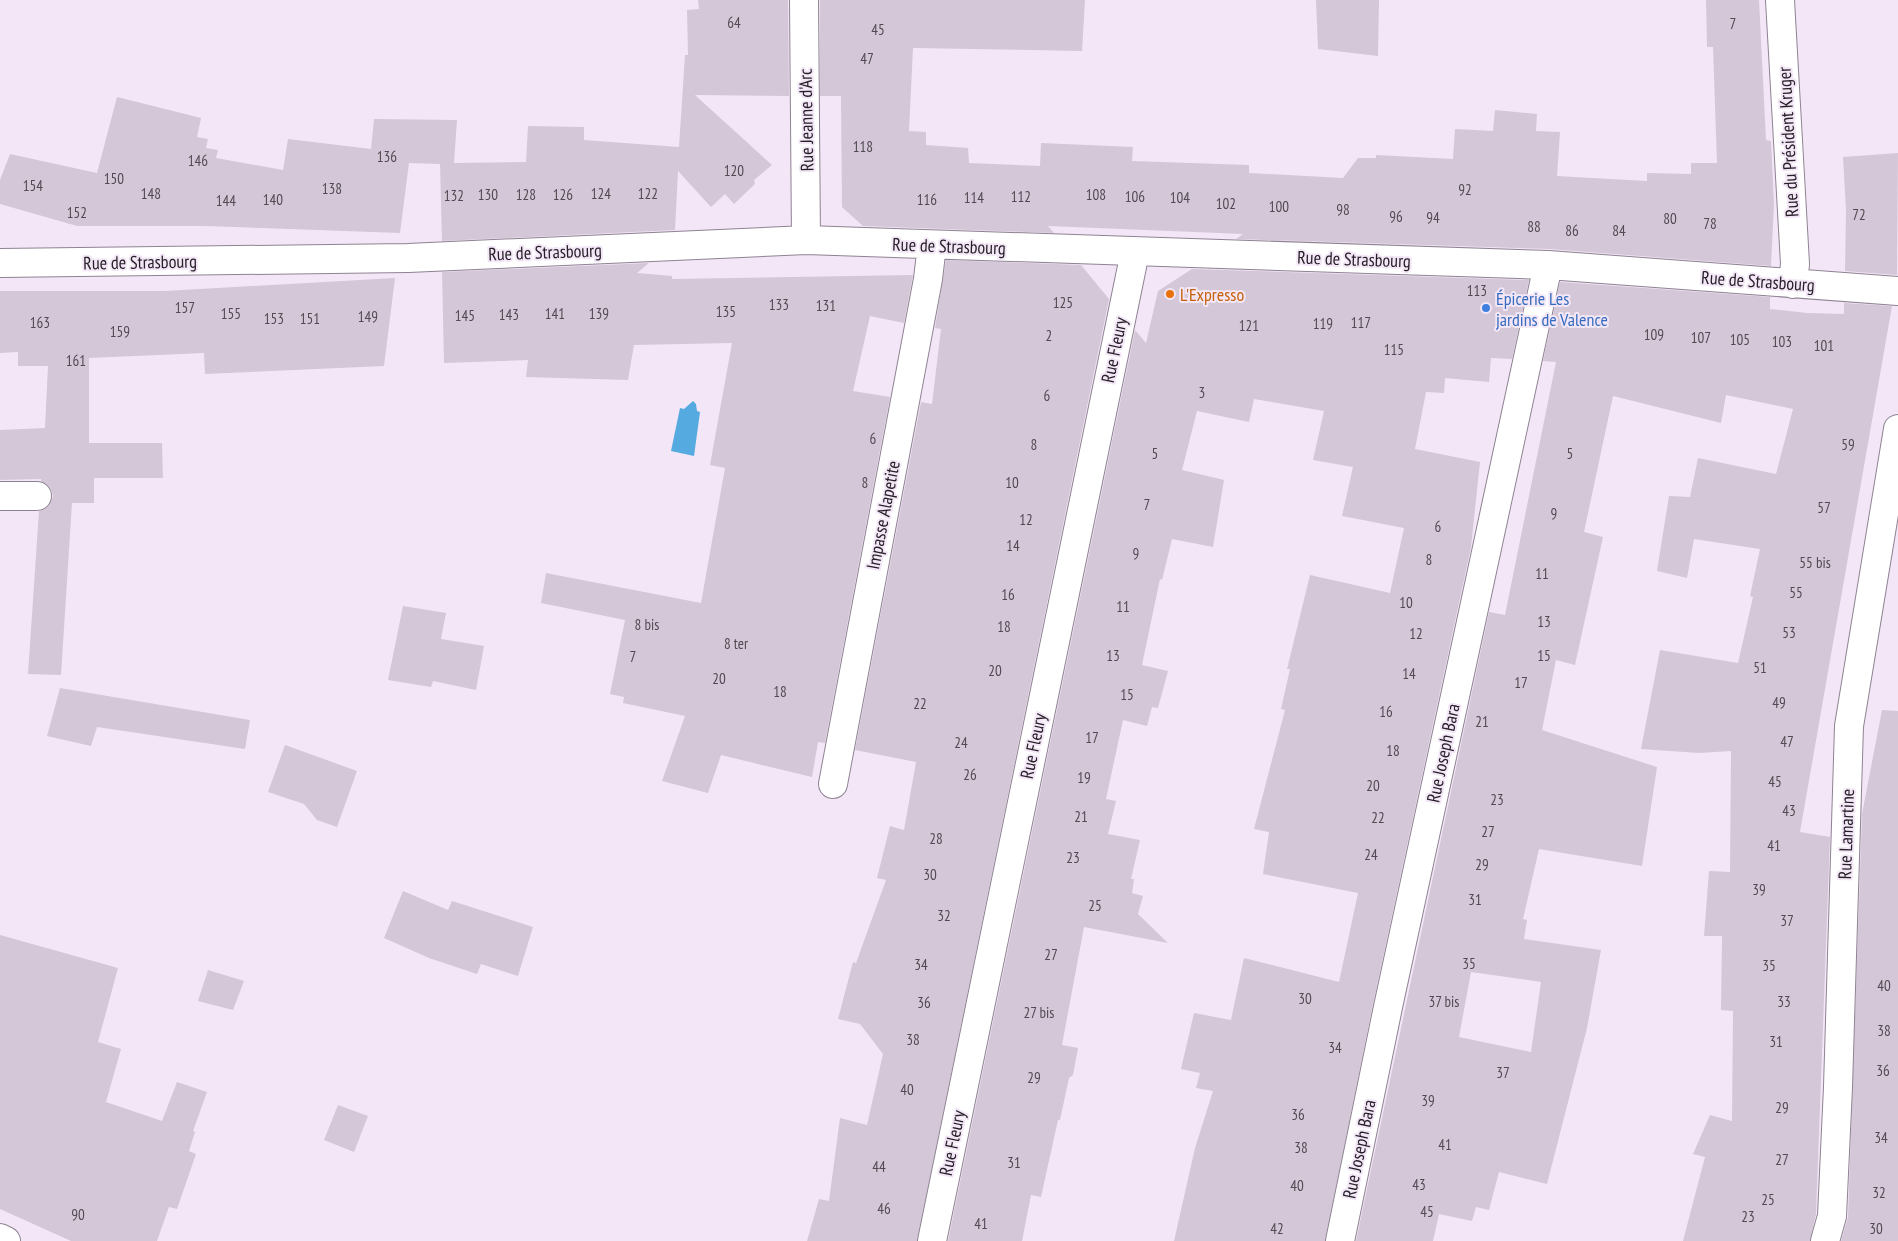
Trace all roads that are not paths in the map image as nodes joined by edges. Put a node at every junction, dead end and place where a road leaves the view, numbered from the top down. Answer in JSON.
{"nodes":[{"id":1,"x":804,"y":0,"type":"edge"},
{"id":2,"x":1780,"y":0,"type":"edge"},
{"id":3,"x":806,"y":240,"type":"junction"},
{"id":4,"x":932,"y":245,"type":"junction"},
{"id":5,"x":1135,"y":252,"type":"junction"},
{"id":6,"x":0,"y":264,"type":"edge"},
{"id":7,"x":1548,"y":266,"type":"junction"},
{"id":8,"x":1793,"y":284,"type":"junction"},
{"id":9,"x":1898,"y":291,"type":"edge"},
{"id":10,"x":1898,"y":429,"type":"edge"},
{"id":11,"x":0,"y":496,"type":"edge"},
{"id":12,"x":37,"y":496,"type":"dead end"},
{"id":13,"x":833,"y":784,"type":"dead end"},
{"id":14,"x":0,"y":1238,"type":"edge"},
{"id":15,"x":6,"y":1241,"type":"edge"},
{"id":16,"x":932,"y":1241,"type":"edge"},
{"id":17,"x":1340,"y":1241,"type":"edge"},
{"id":18,"x":1825,"y":1241,"type":"edge"}],
"edges":[{"from":1,"to":3,"type":"street","name":"Rue Jeanne d'Arc"},
{"from":2,"to":8,"type":"street","name":"Rue du Président Kruger"},
{"from":3,"to":4,"type":"street","name":"Rue de Strasbourg"},
{"from":3,"to":6,"type":"street","name":"Rue de Strasbourg"},
{"from":4,"to":5,"type":"street","name":"Rue de Strasbourg"},
{"from":4,"to":13,"type":"street","name":"Impasse Alapetite"},
{"from":5,"to":7,"type":"street","name":"Rue de Strasbourg"},
{"from":5,"to":16,"type":"street","name":"Rue Fleury"},
{"from":7,"to":8,"type":"street","name":"Rue de Strasbourg"},
{"from":7,"to":17,"type":"street","name":"Rue Joseph Bara"},
{"from":8,"to":9,"type":"street","name":"Rue de Strasbourg"},
{"from":10,"to":18,"type":"street","name":"Rue Lamartine"},
{"from":11,"to":12,"type":"street"},
{"from":14,"to":15,"type":"street"}]}
